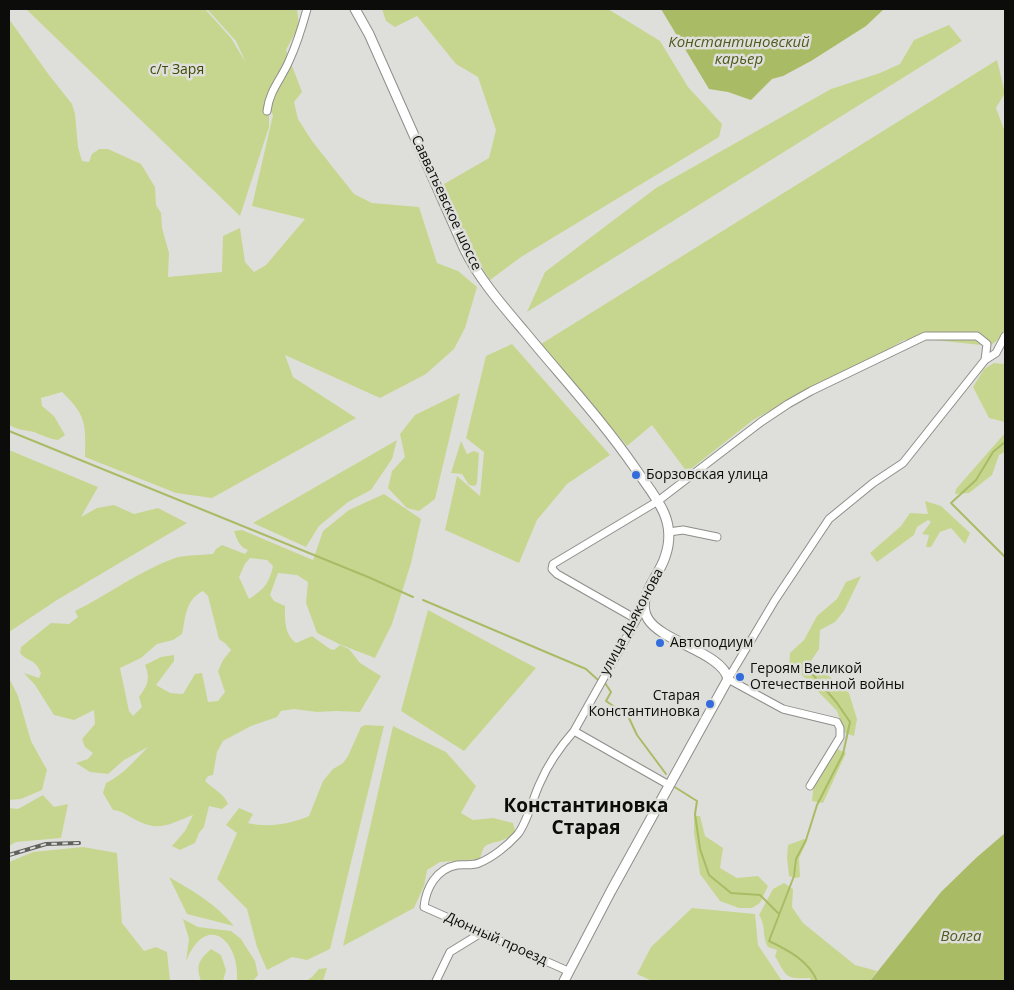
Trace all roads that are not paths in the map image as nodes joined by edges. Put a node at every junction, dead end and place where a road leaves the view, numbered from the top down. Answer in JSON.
{"nodes":[{"id":1,"x":307,"y":9,"type":"edge"},
{"id":2,"x":355,"y":9,"type":"edge"},
{"id":3,"x":267,"y":111,"type":"dead end"},
{"id":4,"x":1005,"y":336,"type":"edge"},
{"id":5,"x":985,"y":360,"type":"junction"},
{"id":6,"x":658,"y":501,"type":"junction"},
{"id":7,"x":669,"y":532,"type":"junction"},
{"id":8,"x":717,"y":537,"type":"dead end"},
{"id":9,"x":644,"y":606,"type":"junction"},
{"id":10,"x":636,"y":618,"type":"junction"},
{"id":11,"x":728,"y":679,"type":"junction"},
{"id":12,"x":574,"y":732,"type":"junction"},
{"id":13,"x":669,"y":785,"type":"junction"},
{"id":14,"x":810,"y":786,"type":"dead end"},
{"id":15,"x":424,"y":907,"type":"joint"},
{"id":16,"x":481,"y":933,"type":"junction"},
{"id":17,"x":568,"y":971,"type":"junction"},
{"id":18,"x":436,"y":981,"type":"edge"},
{"id":19,"x":564,"y":981,"type":"edge"}],
"edges":[{"from":1,"to":3,"type":"street"},
{"from":2,"to":6,"type":"main road","name":"Савватьевское шоссе"},
{"from":4,"to":5,"type":"street"},
{"from":5,"to":6,"type":"street"},
{"from":5,"to":11,"type":"street"},
{"from":6,"to":7,"type":"main road","name":"улица Дьяконова"},
{"from":6,"to":10,"type":"street"},
{"from":7,"to":8,"type":"street"},
{"from":7,"to":9,"type":"main road","name":"улица Дьяконова"},
{"from":9,"to":10,"type":"street","name":"улица Дьяконова"},
{"from":9,"to":11,"type":"main road"},
{"from":10,"to":12,"type":"street","name":"улица Дьяконова"},
{"from":11,"to":13,"type":"main road"},
{"from":11,"to":14,"type":"street"},
{"from":12,"to":13,"type":"street"},
{"from":12,"to":15,"type":"street","name":"улица Дьяконова"},
{"from":13,"to":17,"type":"main road"},
{"from":15,"to":16,"type":"street","name":"Дюнный проезд"},
{"from":16,"to":17,"type":"street","name":"Дюнный проезд"},
{"from":16,"to":18,"type":"street"},
{"from":17,"to":19,"type":"main road"}]}
